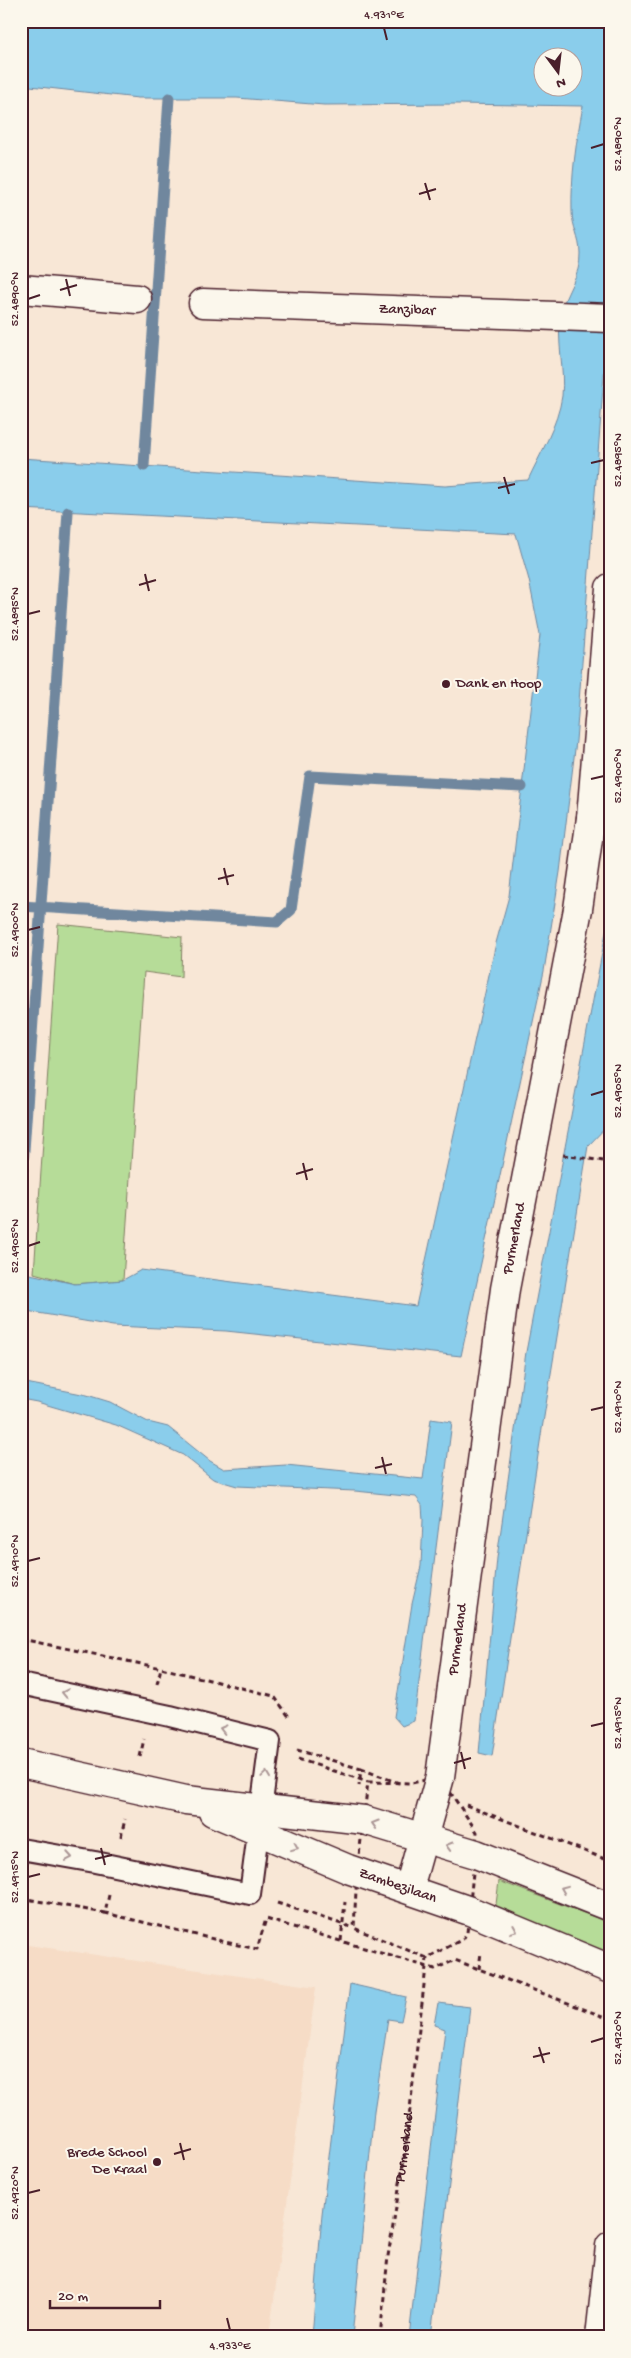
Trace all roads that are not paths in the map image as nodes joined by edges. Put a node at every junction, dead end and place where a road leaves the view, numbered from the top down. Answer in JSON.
{"nodes":[{"id":1,"x":21,"y":290,"type":"edge"},
{"id":2,"x":137,"y":299,"type":"dead end"},
{"id":3,"x":203,"y":303,"type":"dead end"},
{"id":4,"x":610,"y":318,"type":"edge"},
{"id":5,"x":610,"y":588,"type":"edge"},
{"id":6,"x":600,"y":819,"type":"edge"},
{"id":7,"x":21,"y":1684,"type":"edge"},
{"id":8,"x":21,"y":1763,"type":"edge"},
{"id":9,"x":259,"y":1820,"type":"junction"},
{"id":10,"x":422,"y":1838,"type":"junction"},
{"id":11,"x":21,"y":1849,"type":"edge"},
{"id":12,"x":409,"y":1888,"type":"junction"},
{"id":13,"x":610,"y":1907,"type":"edge"},
{"id":14,"x":610,"y":1969,"type":"edge"},
{"id":15,"x":610,"y":2246,"type":"edge"},
{"id":16,"x":600,"y":2337,"type":"edge"}],
"edges":[{"from":1,"to":2,"type":"street"},
{"from":3,"to":4,"type":"street","name":"Zanzibar"},
{"from":5,"to":6,"type":"street","name":"Purmerland"},
{"from":6,"to":10,"type":"street","name":"Purmerland"},
{"from":9,"to":7,"type":"lane","one_way":true},
{"from":8,"to":9,"type":"street","name":"Zambezilaan"},
{"from":10,"to":9,"type":"street","name":"Zambezilaan","one_way":true},
{"from":11,"to":9,"type":"lane","one_way":true},
{"from":9,"to":12,"type":"street","name":"Zambezilaan","one_way":true},
{"from":10,"to":12,"type":"street","name":"Purmerland"},
{"from":13,"to":10,"type":"street","name":"Zambezilaan","one_way":true},
{"from":12,"to":14,"type":"street","name":"Zambezilaan","one_way":true},
{"from":15,"to":16,"type":"street"}]}
